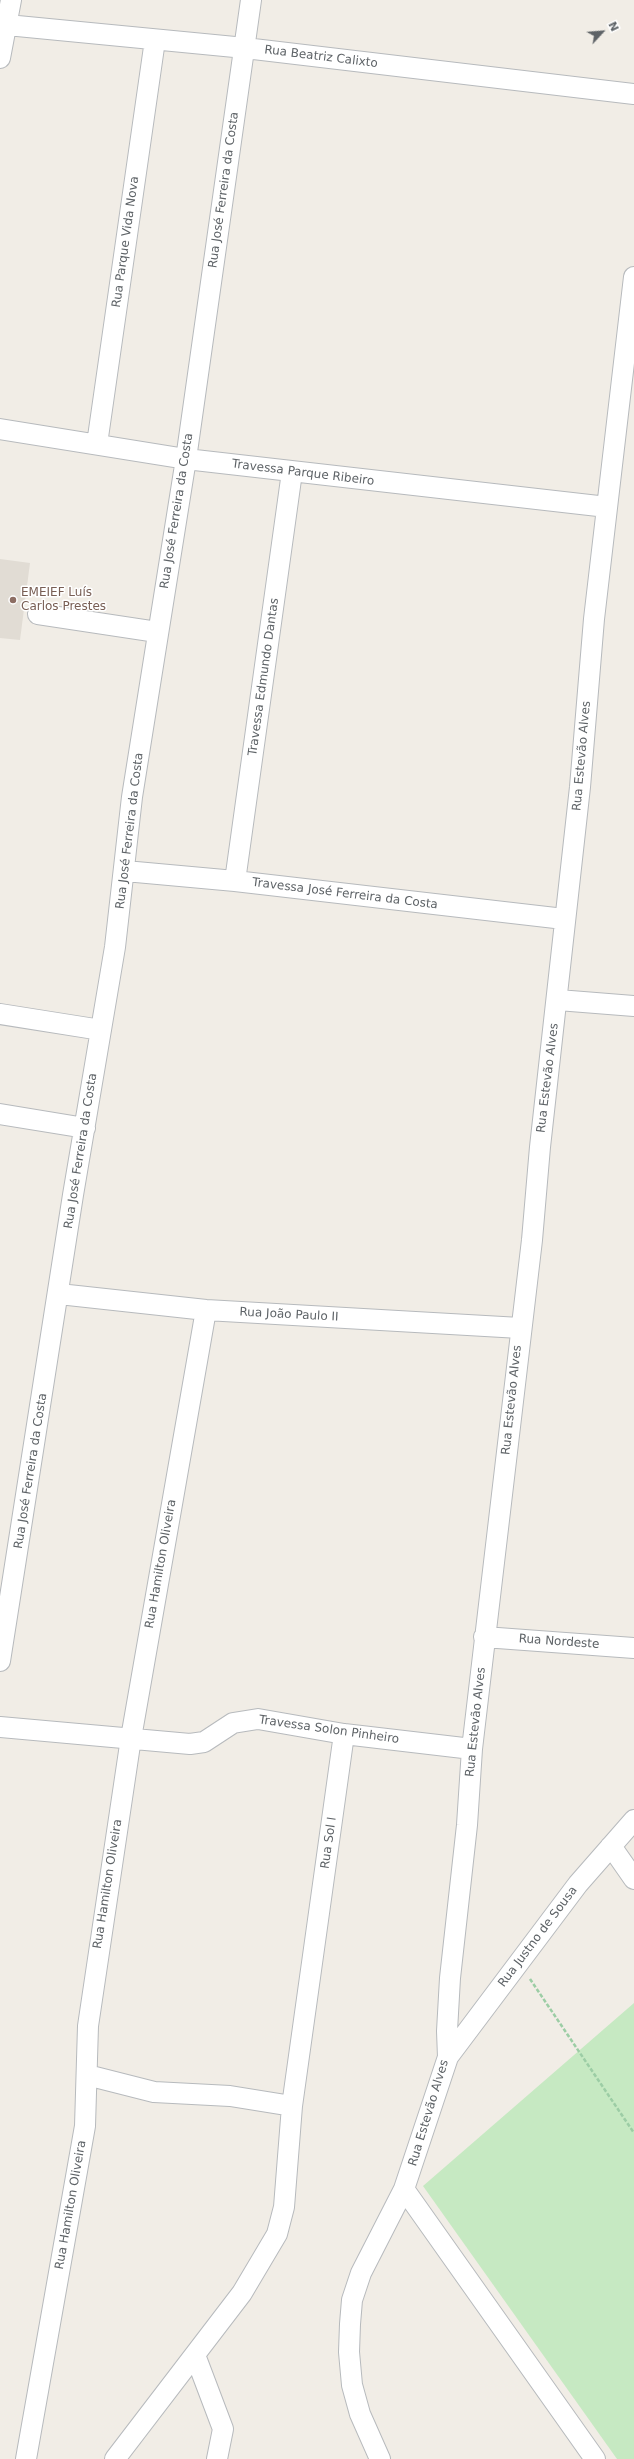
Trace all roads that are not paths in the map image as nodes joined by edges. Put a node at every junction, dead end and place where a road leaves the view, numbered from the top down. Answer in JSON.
{"nodes":[{"id":1,"x":11,"y":0,"type":"edge"},
{"id":2,"x":251,"y":0,"type":"edge"},
{"id":3,"x":7,"y":25,"type":"junction"},
{"id":4,"x":155,"y":40,"type":"junction"},
{"id":5,"x":245,"y":48,"type":"junction"},
{"id":6,"x":0,"y":58,"type":"edge"},
{"id":7,"x":634,"y":94,"type":"edge"},
{"id":8,"x":634,"y":277,"type":"edge"},
{"id":9,"x":629,"y":373,"type":"edge"},
{"id":10,"x":0,"y":429,"type":"edge"},
{"id":11,"x":96,"y":444,"type":"junction"},
{"id":12,"x":186,"y":459,"type":"junction"},
{"id":13,"x":292,"y":472,"type":"junction"},
{"id":14,"x":607,"y":506,"type":"junction"},
{"id":15,"x":38,"y":614,"type":"dead end"},
{"id":16,"x":157,"y":632,"type":"junction"},
{"id":17,"x":125,"y":871,"type":"junction"},
{"id":18,"x":235,"y":881,"type":"junction"},
{"id":19,"x":564,"y":919,"type":"junction"},
{"id":20,"x":558,"y":1000,"type":"junction"},
{"id":21,"x":634,"y":1006,"type":"edge"},
{"id":22,"x":0,"y":1014,"type":"edge"},
{"id":23,"x":100,"y":1030,"type":"junction"},
{"id":24,"x":0,"y":1114,"type":"edge"},
{"id":25,"x":85,"y":1128,"type":"junction"},
{"id":26,"x":59,"y":1294,"type":"junction"},
{"id":27,"x":206,"y":1310,"type":"junction"},
{"id":28,"x":520,"y":1328,"type":"junction"},
{"id":29,"x":5,"y":1603,"type":"edge"},
{"id":30,"x":484,"y":1637,"type":"junction"},
{"id":31,"x":634,"y":1648,"type":"edge"},
{"id":32,"x":0,"y":1661,"type":"edge"},
{"id":33,"x":0,"y":1727,"type":"edge"},
{"id":34,"x":344,"y":1734,"type":"junction"},
{"id":35,"x":131,"y":1738,"type":"junction"},
{"id":36,"x":472,"y":1749,"type":"junction"},
{"id":37,"x":634,"y":1820,"type":"edge"},
{"id":38,"x":611,"y":1846,"type":"junction"},
{"id":39,"x":634,"y":1879,"type":"edge"},
{"id":40,"x":448,"y":2057,"type":"junction"},
{"id":41,"x":87,"y":2075,"type":"junction"},
{"id":42,"x":292,"y":2106,"type":"junction"},
{"id":43,"x":404,"y":2189,"type":"junction"},
{"id":44,"x":195,"y":2355,"type":"junction"},
{"id":45,"x":26,"y":2459,"type":"edge"},
{"id":46,"x":115,"y":2459,"type":"edge"},
{"id":47,"x":217,"y":2459,"type":"edge"},
{"id":48,"x":380,"y":2459,"type":"edge"},
{"id":49,"x":595,"y":2459,"type":"edge"}],
"edges":[{"from":1,"to":3,"type":"street"},
{"from":2,"to":5,"type":"street","name":"Rua José Ferreira da Costa"},
{"from":3,"to":4,"type":"street","name":"Rua Beatriz Calixto"},
{"from":3,"to":6,"type":"street"},
{"from":4,"to":5,"type":"street","name":"Rua Beatriz Calixto"},
{"from":4,"to":11,"type":"street","name":"Rua Parque Vida Nova"},
{"from":5,"to":7,"type":"street","name":"Rua Beatriz Calixto"},
{"from":5,"to":12,"type":"street","name":"Rua José Ferreira da Costa"},
{"from":8,"to":9,"type":"street","name":"Rua Estevão Alves"},
{"from":9,"to":14,"type":"street","name":"Rua Estevão Alves"},
{"from":10,"to":11,"type":"street","name":"Travessa Parque Ribeiro"},
{"from":11,"to":12,"type":"street","name":"Travessa Parque Ribeiro"},
{"from":12,"to":13,"type":"street","name":"Travessa Parque Ribeiro"},
{"from":12,"to":16,"type":"street","name":"Rua José Ferreira da Costa"},
{"from":13,"to":14,"type":"street","name":"Travessa Parque Ribeiro"},
{"from":13,"to":18,"type":"street","name":"Travessa Edmundo Dantas"},
{"from":14,"to":19,"type":"street","name":"Rua Estevão Alves"},
{"from":15,"to":16,"type":"street"},
{"from":16,"to":17,"type":"street","name":"Rua José Ferreira da Costa"},
{"from":17,"to":18,"type":"street","name":"Travessa José Ferreira da Costa"},
{"from":17,"to":23,"type":"street","name":"Rua José Ferreira da Costa"},
{"from":18,"to":19,"type":"street","name":"Travessa José Ferreira da Costa"},
{"from":19,"to":20,"type":"street","name":"Rua Estevão Alves"},
{"from":20,"to":21,"type":"street"},
{"from":20,"to":28,"type":"street","name":"Rua Estevão Alves"},
{"from":22,"to":23,"type":"street"},
{"from":23,"to":25,"type":"street","name":"Rua José Ferreira da Costa"},
{"from":24,"to":25,"type":"street"},
{"from":25,"to":26,"type":"street","name":"Rua José Ferreira da Costa"},
{"from":26,"to":27,"type":"street","name":"Rua João Paulo II"},
{"from":26,"to":29,"type":"street","name":"Rua José Ferreira da Costa"},
{"from":27,"to":28,"type":"street","name":"Rua João Paulo II"},
{"from":27,"to":35,"type":"street","name":"Rua Hamilton Oliveira"},
{"from":28,"to":30,"type":"street","name":"Rua Estevão Alves"},
{"from":29,"to":32,"type":"street","name":"Rua José Ferreira da Costa"},
{"from":30,"to":31,"type":"street","name":"Rua Nordeste"},
{"from":30,"to":36,"type":"street","name":"Rua Estevão Alves"},
{"from":33,"to":35,"type":"street","name":"Travessa Solon Pinheiro"},
{"from":34,"to":35,"type":"street","name":"Travessa Solon Pinheiro"},
{"from":34,"to":36,"type":"street","name":"Travessa Solon Pinheiro"},
{"from":34,"to":42,"type":"street","name":"Rua Sol I"},
{"from":35,"to":41,"type":"street","name":"Rua Hamilton Oliveira"},
{"from":36,"to":40,"type":"street","name":"Rua Estevão Alves"},
{"from":37,"to":38,"type":"street","name":"Rua Justno de Sousa"},
{"from":38,"to":39,"type":"street"},
{"from":38,"to":40,"type":"street","name":"Rua Justno de Sousa"},
{"from":40,"to":43,"type":"street","name":"Rua Estevão Alves"},
{"from":41,"to":42,"type":"street"},
{"from":41,"to":45,"type":"street","name":"Rua Hamilton Oliveira"},
{"from":42,"to":44,"type":"street","name":"Rua Sol I"},
{"from":43,"to":48,"type":"street","name":"Rua Estevão Alves"},
{"from":43,"to":49,"type":"street"},
{"from":44,"to":46,"type":"street","name":"Rua Sol I"},
{"from":44,"to":47,"type":"street"}]}
